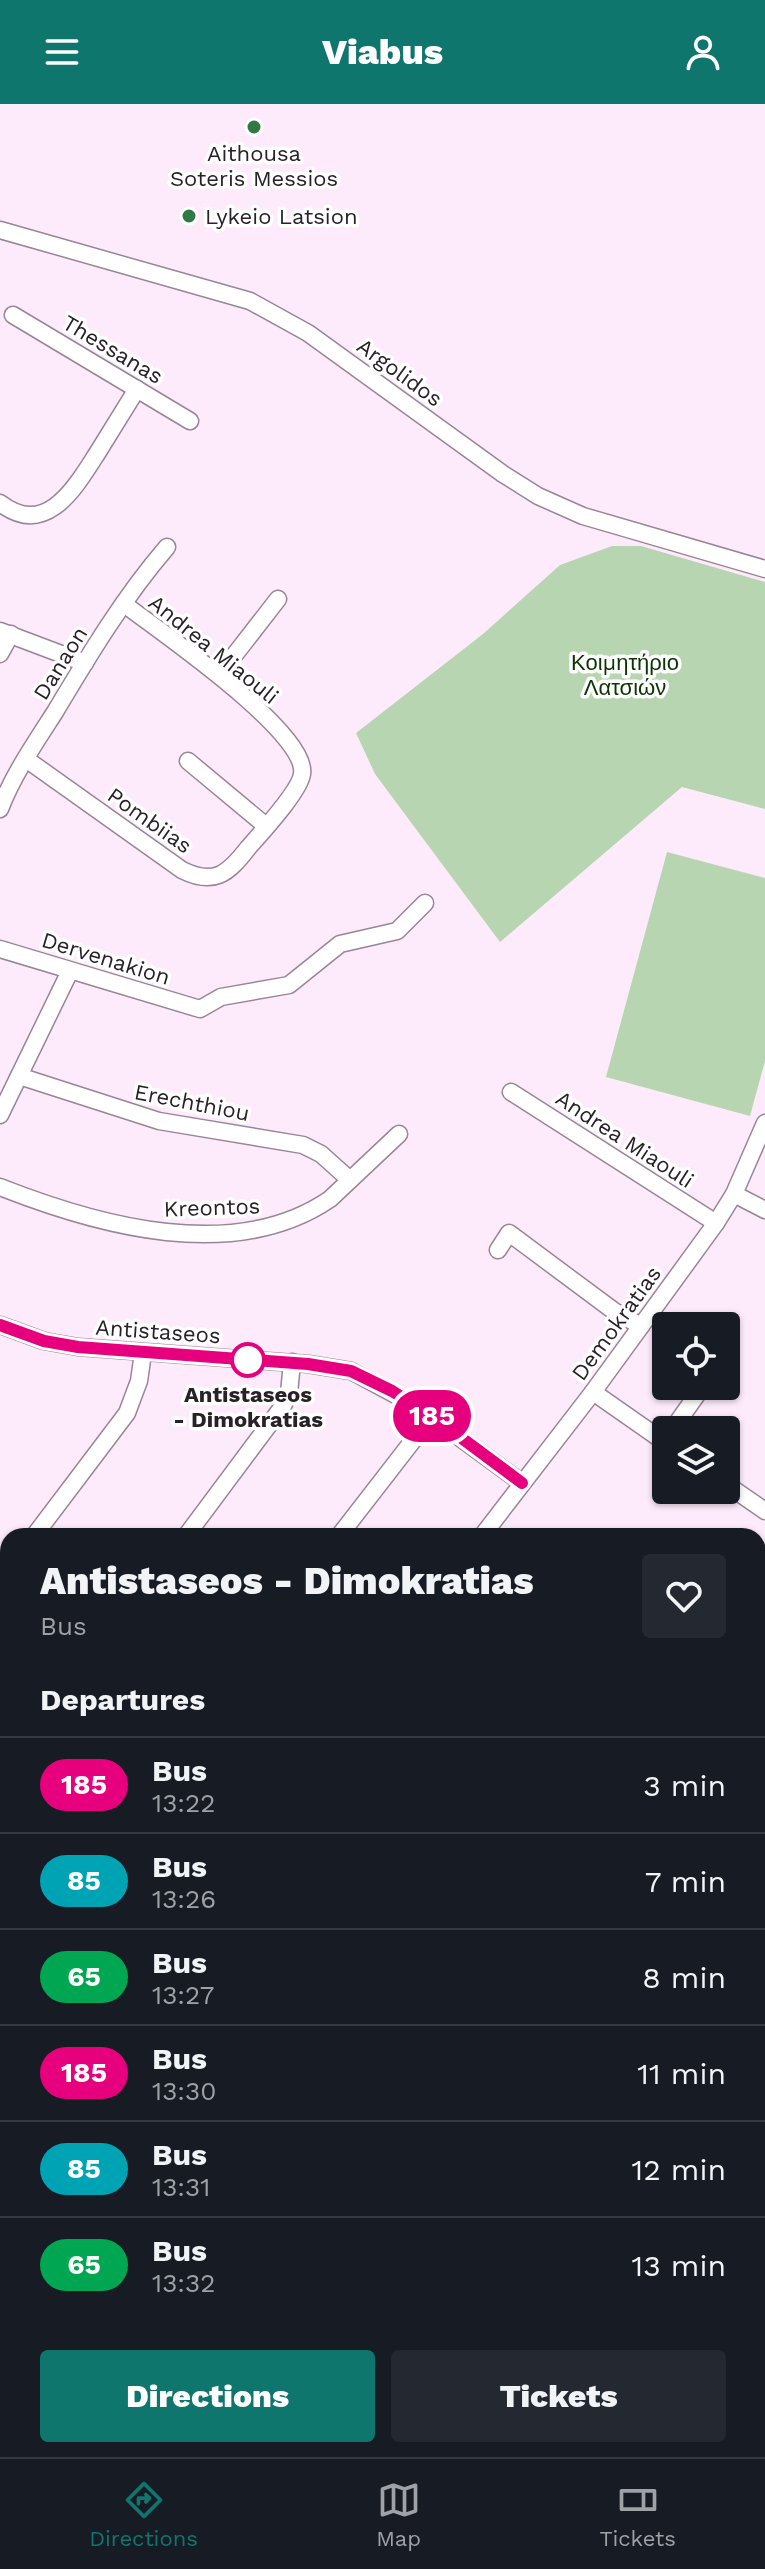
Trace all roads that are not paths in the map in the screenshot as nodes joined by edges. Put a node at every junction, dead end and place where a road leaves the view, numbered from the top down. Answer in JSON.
{"nodes":[{"id":1,"x":0,"y":230,"type":"edge"},
{"id":2,"x":13,"y":315,"type":"dead end"},
{"id":3,"x":137,"y":389,"type":"junction"},
{"id":4,"x":190,"y":421,"type":"dead end"},
{"id":5,"x":0,"y":503,"type":"edge"},
{"id":6,"x":167,"y":547,"type":"dead end"},
{"id":7,"x":765,"y":569,"type":"edge"},
{"id":8,"x":278,"y":599,"type":"dead end"},
{"id":9,"x":124,"y":604,"type":"junction"},
{"id":10,"x":6,"y":632,"type":"edge"},
{"id":11,"x":0,"y":654,"type":"edge"},
{"id":12,"x":85,"y":663,"type":"junction"},
{"id":13,"x":219,"y":675,"type":"junction"},
{"id":14,"x":26,"y":759,"type":"junction"},
{"id":15,"x":188,"y":761,"type":"dead end"},
{"id":16,"x":303,"y":767,"type":"joint"},
{"id":17,"x":0,"y":809,"type":"edge"},
{"id":18,"x":266,"y":826,"type":"junction"},
{"id":19,"x":425,"y":903,"type":"dead end"},
{"id":20,"x":0,"y":949,"type":"edge"},
{"id":21,"x":70,"y":971,"type":"junction"},
{"id":22,"x":19,"y":1076,"type":"junction"},
{"id":23,"x":511,"y":1092,"type":"dead end"},
{"id":24,"x":0,"y":1115,"type":"edge"},
{"id":25,"x":765,"y":1123,"type":"edge"},
{"id":26,"x":399,"y":1134,"type":"dead end"},
{"id":27,"x":350,"y":1180,"type":"junction"},
{"id":28,"x":0,"y":1187,"type":"edge"},
{"id":29,"x":734,"y":1194,"type":"junction"},
{"id":30,"x":765,"y":1210,"type":"edge"},
{"id":31,"x":716,"y":1223,"type":"junction"},
{"id":32,"x":498,"y":1250,"type":"dead end"},
{"id":33,"x":0,"y":1325,"type":"edge"},
{"id":34,"x":641,"y":1326,"type":"junction"},
{"id":35,"x":143,"y":1353,"type":"junction"},
{"id":36,"x":292,"y":1362,"type":"junction"},
{"id":37,"x":593,"y":1392,"type":"junction"},
{"id":38,"x":432,"y":1416,"type":"junction"},
{"id":39,"x":652,"y":1429,"type":"edge"},
{"id":40,"x":522,"y":1483,"type":"junction"},
{"id":41,"x":740,"y":1494,"type":"edge"},
{"id":42,"x":765,"y":1511,"type":"edge"},
{"id":43,"x":40,"y":1528,"type":"edge"},
{"id":44,"x":192,"y":1528,"type":"edge"},
{"id":45,"x":345,"y":1528,"type":"edge"},
{"id":46,"x":488,"y":1528,"type":"edge"}],
"edges":[{"from":1,"to":7,"type":"street","name":"Argolidos"},
{"from":2,"to":3,"type":"street","name":"Thessanas"},
{"from":3,"to":4,"type":"street","name":"Thessanas"},
{"from":3,"to":5,"type":"street"},
{"from":6,"to":9,"type":"street","name":"Danaon"},
{"from":8,"to":13,"type":"street"},
{"from":9,"to":12,"type":"street","name":"Danaon"},
{"from":9,"to":13,"type":"street","name":"Andrea Miaouli"},
{"from":10,"to":11,"type":"street"},
{"from":10,"to":12,"type":"street"},
{"from":12,"to":14,"type":"street","name":"Danaon"},
{"from":13,"to":16,"type":"street","name":"Andrea Miaouli"},
{"from":14,"to":17,"type":"street","name":"Danaon"},
{"from":14,"to":18,"type":"street","name":"Pombiias"},
{"from":15,"to":18,"type":"street"},
{"from":16,"to":18,"type":"street","name":"Pombiias"},
{"from":19,"to":21,"type":"street","name":"Dervenakion"},
{"from":20,"to":21,"type":"street","name":"Dervenakion"},
{"from":21,"to":22,"type":"street"},
{"from":22,"to":24,"type":"street"},
{"from":22,"to":27,"type":"street","name":"Erechthiou"},
{"from":23,"to":31,"type":"street","name":"Andrea Miaouli"},
{"from":25,"to":29,"type":"street","name":"Demokratias"},
{"from":26,"to":27,"type":"street","name":"Kreontos"},
{"from":27,"to":28,"type":"street","name":"Kreontos"},
{"from":29,"to":30,"type":"street"},
{"from":29,"to":31,"type":"street","name":"Demokratias"},
{"from":31,"to":34,"type":"street","name":"Demokratias"},
{"from":32,"to":34,"type":"street"},
{"from":33,"to":35,"type":"street","name":"Antistaseos"},
{"from":34,"to":37,"type":"street","name":"Demokratias"},
{"from":35,"to":36,"type":"street","name":"Antistaseos"},
{"from":35,"to":43,"type":"street"},
{"from":36,"to":38,"type":"street","name":"Antistaseos"},
{"from":36,"to":44,"type":"street"},
{"from":37,"to":39,"type":"street"},
{"from":37,"to":40,"type":"street","name":"Demokratias"},
{"from":38,"to":40,"type":"street","name":"Antistaseos"},
{"from":38,"to":45,"type":"street"},
{"from":40,"to":46,"type":"street","name":"Demokratias"},
{"from":41,"to":42,"type":"street"}]}
